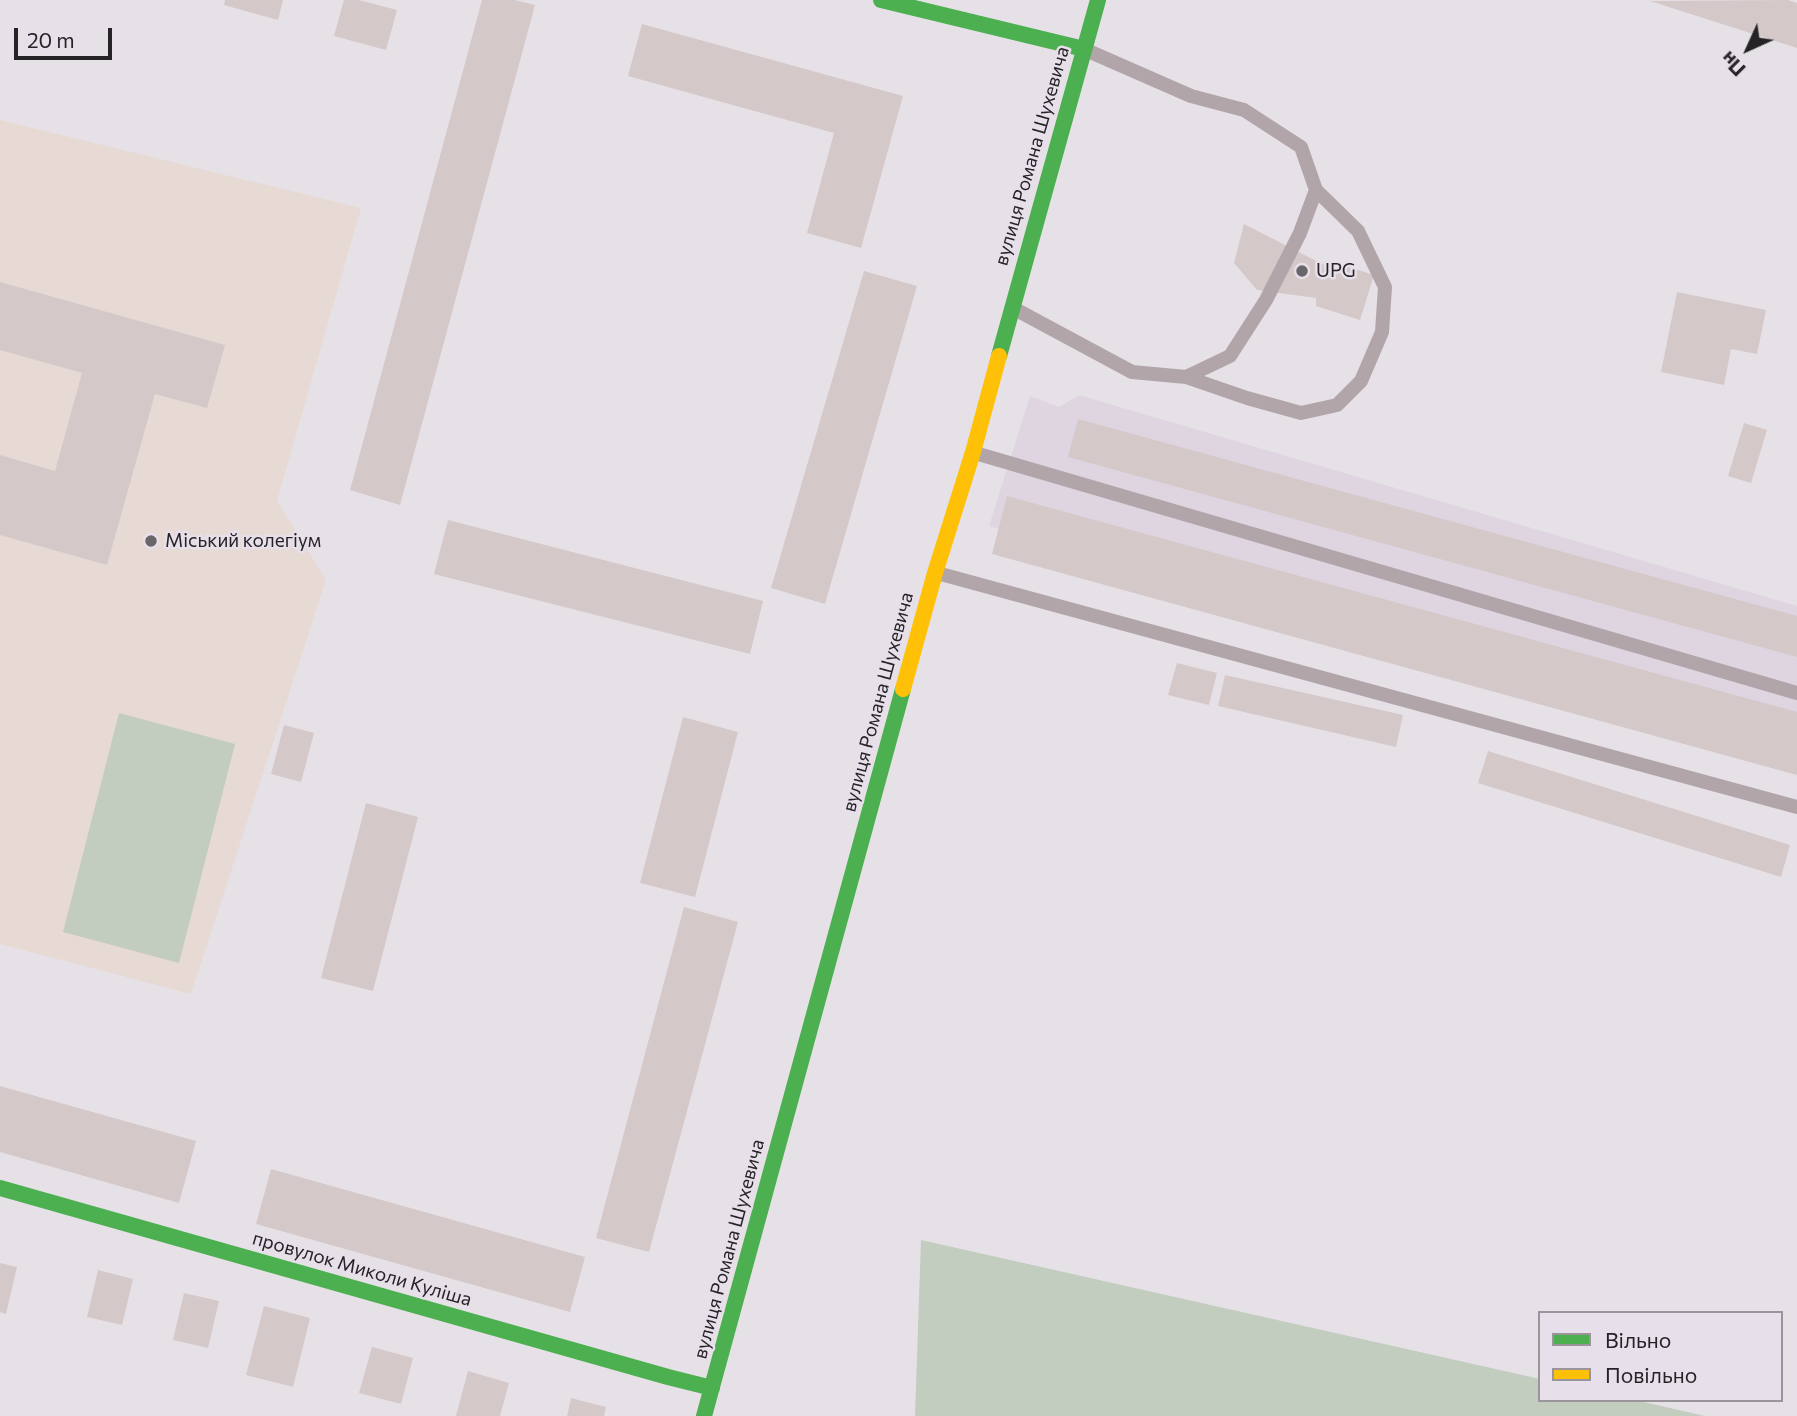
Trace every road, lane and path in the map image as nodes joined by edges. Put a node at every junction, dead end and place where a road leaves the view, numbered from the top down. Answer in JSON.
{"nodes":[{"id":1,"x":881,"y":0,"type":"edge"},
{"id":2,"x":1098,"y":0,"type":"edge"},
{"id":3,"x":1084,"y":50,"type":"junction"},
{"id":4,"x":1316,"y":190,"type":"junction"},
{"id":5,"x":1012,"y":308,"type":"junction"},
{"id":6,"x":1186,"y":376,"type":"junction"},
{"id":7,"x":973,"y":452,"type":"junction"},
{"id":8,"x":936,"y":573,"type":"junction"},
{"id":9,"x":1797,"y":693,"type":"edge"},
{"id":10,"x":1797,"y":807,"type":"edge"},
{"id":11,"x":0,"y":1188,"type":"edge"},
{"id":12,"x":712,"y":1388,"type":"junction"},
{"id":13,"x":704,"y":1416,"type":"edge"}],
"edges":[{"from":1,"to":3,"type":"street"},
{"from":2,"to":3,"type":"street","name":"вулиця Романа Шухевича"},
{"from":3,"to":4,"type":"lane"},
{"from":3,"to":5,"type":"street","name":"вулиця Романа Шухевича"},
{"from":4,"to":6,"type":"lane"},
{"from":4,"to":6,"type":"lane"},
{"from":5,"to":6,"type":"lane"},
{"from":5,"to":7,"type":"street","name":"вулиця Романа Шухевича"},
{"from":7,"to":8,"type":"street","name":"вулиця Романа Шухевича"},
{"from":7,"to":9,"type":"lane"},
{"from":8,"to":10,"type":"lane"},
{"from":8,"to":12,"type":"street","name":"вулиця Романа Шухевича"},
{"from":11,"to":12,"type":"street","name":"провулок Миколи Куліша"},
{"from":12,"to":13,"type":"street","name":"вулиця Романа Шухевича"}]}
